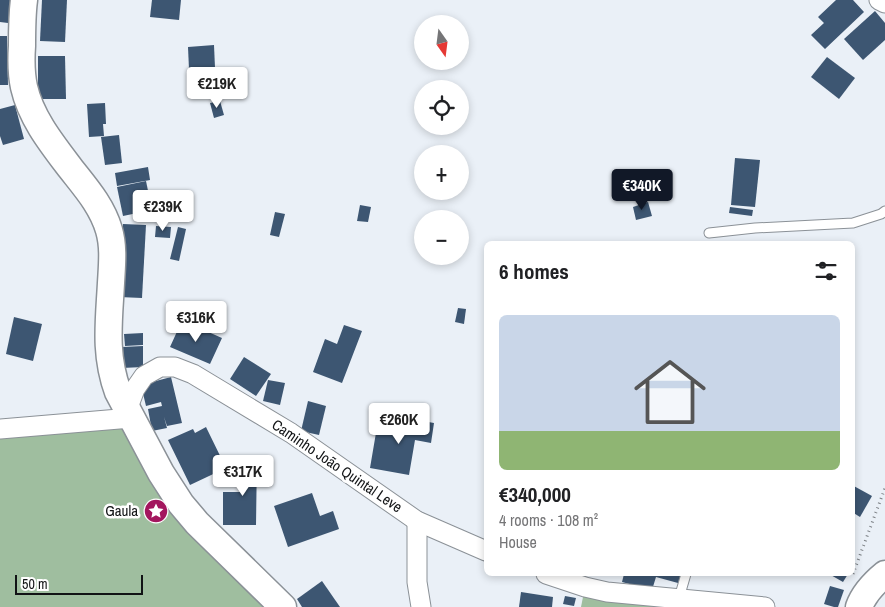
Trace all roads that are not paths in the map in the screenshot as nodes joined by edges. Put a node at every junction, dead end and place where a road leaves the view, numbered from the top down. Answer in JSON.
{"nodes":[{"id":1,"x":24,"y":0,"type":"edge"},
{"id":2,"x":880,"y":0,"type":"edge"},
{"id":3,"x":885,"y":3,"type":"edge"},
{"id":4,"x":885,"y":211,"type":"edge"},
{"id":5,"x":709,"y":233,"type":"dead end"},
{"id":6,"x":129,"y":414,"type":"junction"},
{"id":7,"x":0,"y":429,"type":"edge"},
{"id":8,"x":417,"y":521,"type":"junction"},
{"id":9,"x":484,"y":549,"type":"edge"},
{"id":10,"x":885,"y":574,"type":"edge"},
{"id":11,"x":552,"y":576,"type":"edge"},
{"id":12,"x":685,"y":576,"type":"edge"},
{"id":13,"x":679,"y":598,"type":"junction"},
{"id":14,"x":283,"y":607,"type":"edge"},
{"id":15,"x":421,"y":607,"type":"edge"},
{"id":16,"x":765,"y":607,"type":"edge"},
{"id":17,"x":859,"y":607,"type":"edge"}],
"edges":[{"from":1,"to":6,"type":"main road"},
{"from":2,"to":3,"type":"street"},
{"from":4,"to":5,"type":"lane"},
{"from":6,"to":7,"type":"street"},
{"from":6,"to":8,"type":"street","name":"Caminho João Quintal Leve"},
{"from":6,"to":14,"type":"main road"},
{"from":8,"to":9,"type":"street","name":"Caminho João Quintal Leve"},
{"from":8,"to":15,"type":"street"},
{"from":10,"to":17,"type":"main road"},
{"from":11,"to":13,"type":"street"},
{"from":12,"to":13,"type":"lane"},
{"from":13,"to":16,"type":"street"}]}
